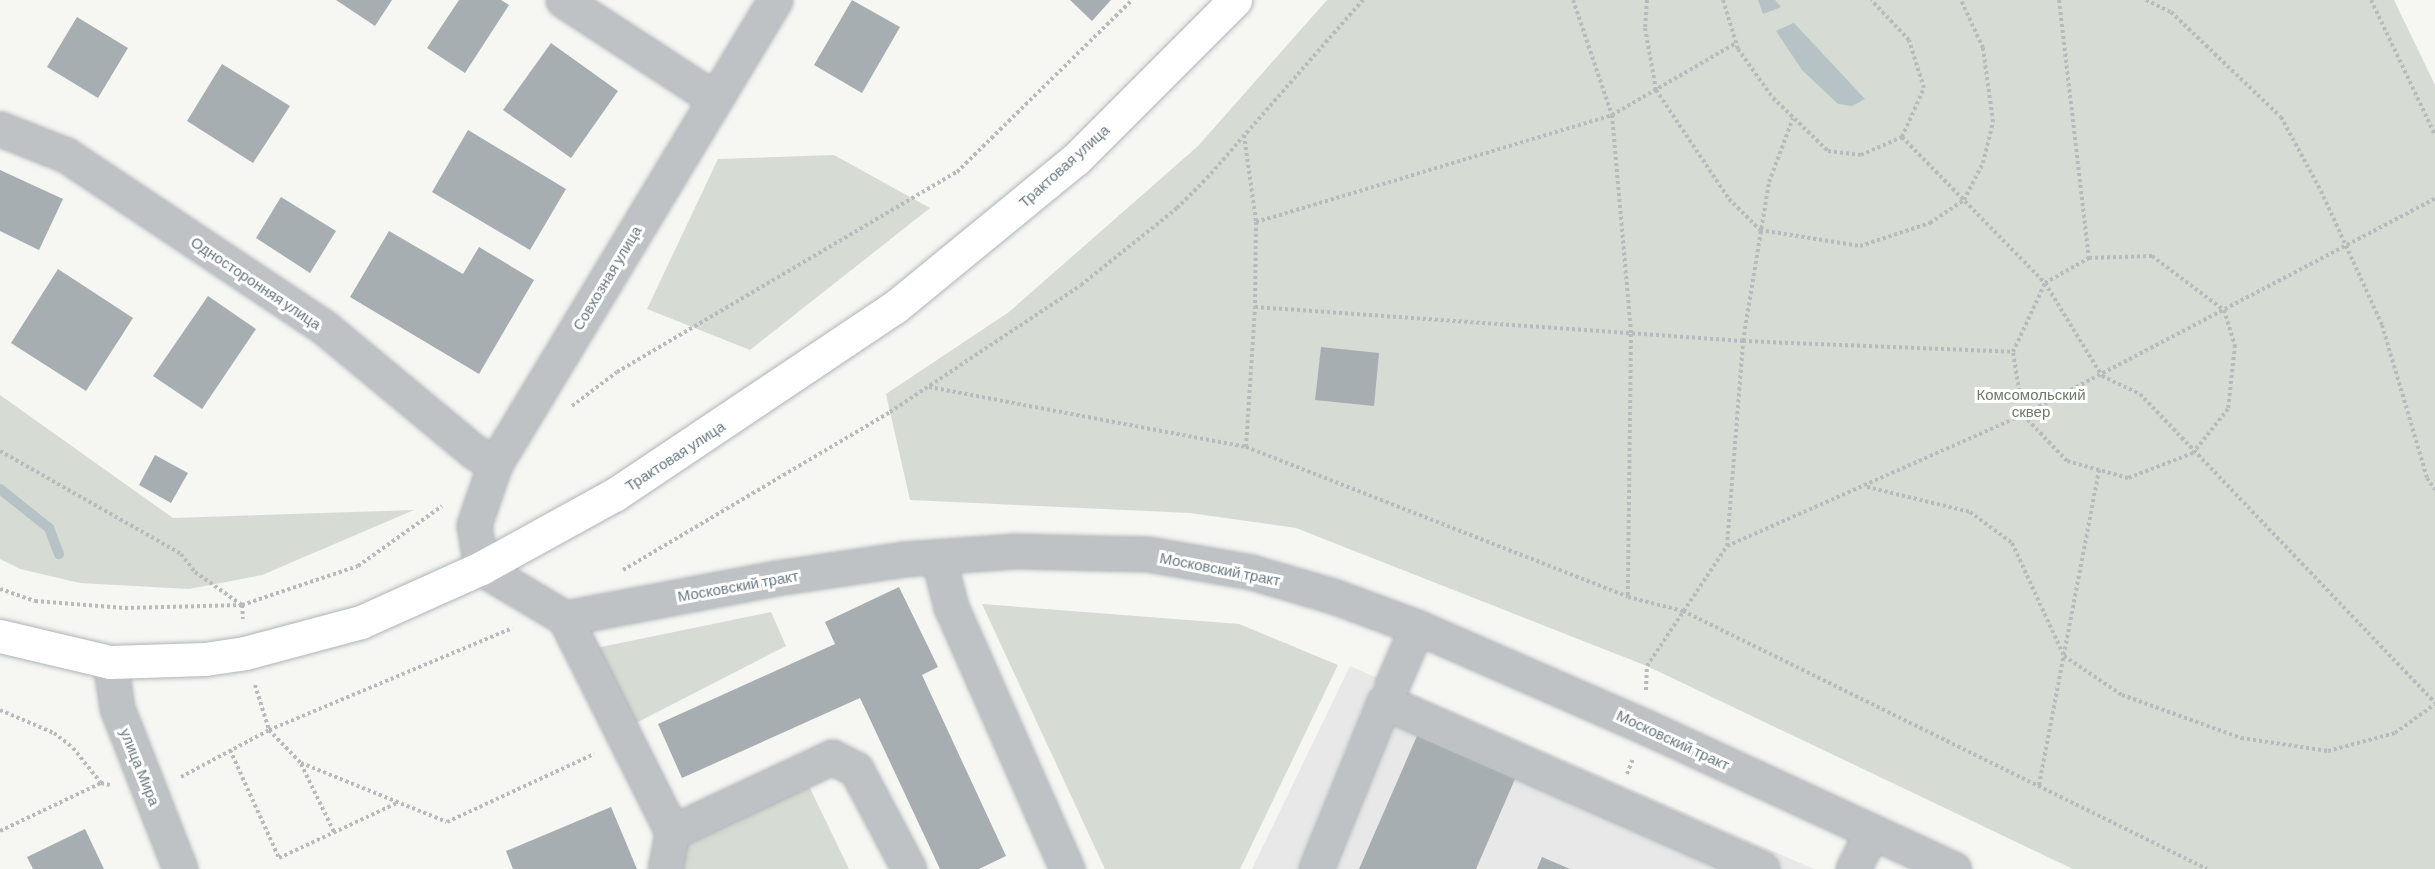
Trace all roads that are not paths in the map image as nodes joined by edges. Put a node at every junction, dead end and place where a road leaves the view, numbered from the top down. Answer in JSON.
{"nodes":[{"id":1,"x":563,"y":0,"type":"edge"},
{"id":2,"x":775,"y":0,"type":"edge"},
{"id":3,"x":1235,"y":0,"type":"edge"},
{"id":4,"x":716,"y":99,"type":"junction"},
{"id":5,"x":0,"y":129,"type":"edge"},
{"id":6,"x":495,"y":464,"type":"junction"},
{"id":7,"x":938,"y":557,"type":"junction"},
{"id":8,"x":481,"y":568,"type":"junction"},
{"id":9,"x":560,"y":614,"type":"junction"},
{"id":10,"x":1417,"y":627,"type":"junction"},
{"id":11,"x":0,"y":636,"type":"edge"},
{"id":12,"x":110,"y":662,"type":"junction"},
{"id":13,"x":1392,"y":685,"type":"dead end"},
{"id":14,"x":672,"y":832,"type":"junction"},
{"id":15,"x":1872,"y":832,"type":"junction"},
{"id":16,"x":180,"y":869,"type":"edge"},
{"id":17,"x":665,"y":869,"type":"edge"},
{"id":18,"x":909,"y":869,"type":"edge"},
{"id":19,"x":1067,"y":869,"type":"edge"},
{"id":20,"x":1316,"y":869,"type":"edge"},
{"id":21,"x":1762,"y":869,"type":"edge"},
{"id":22,"x":1854,"y":869,"type":"edge"},
{"id":23,"x":1954,"y":869,"type":"edge"}],
"edges":[{"from":1,"to":4,"type":"street"},
{"from":2,"to":4,"type":"street","name":"Совхозная улица"},
{"from":3,"to":8,"type":"main road","name":"Трактовая улица"},
{"from":4,"to":6,"type":"street","name":"Совхозная улица"},
{"from":5,"to":6,"type":"street","name":"Односторонняя улица"},
{"from":6,"to":8,"type":"street","name":"Совхозная улица"},
{"from":7,"to":9,"type":"street","name":"Московский тракт"},
{"from":7,"to":10,"type":"street","name":"Московский тракт"},
{"from":7,"to":19,"type":"street"},
{"from":8,"to":9,"type":"street"},
{"from":8,"to":12,"type":"main road","name":"Трактовая улица"},
{"from":9,"to":14,"type":"street"},
{"from":10,"to":13,"type":"street"},
{"from":10,"to":15,"type":"street","name":"Московский тракт"},
{"from":11,"to":12,"type":"main road","name":"Трактовая улица"},
{"from":12,"to":16,"type":"street","name":"улица Мира"},
{"from":14,"to":17,"type":"street"},
{"from":14,"to":18,"type":"street"},
{"from":15,"to":22,"type":"street"},
{"from":15,"to":23,"type":"street","name":"Московский тракт"},
{"from":20,"to":21,"type":"street"}]}
